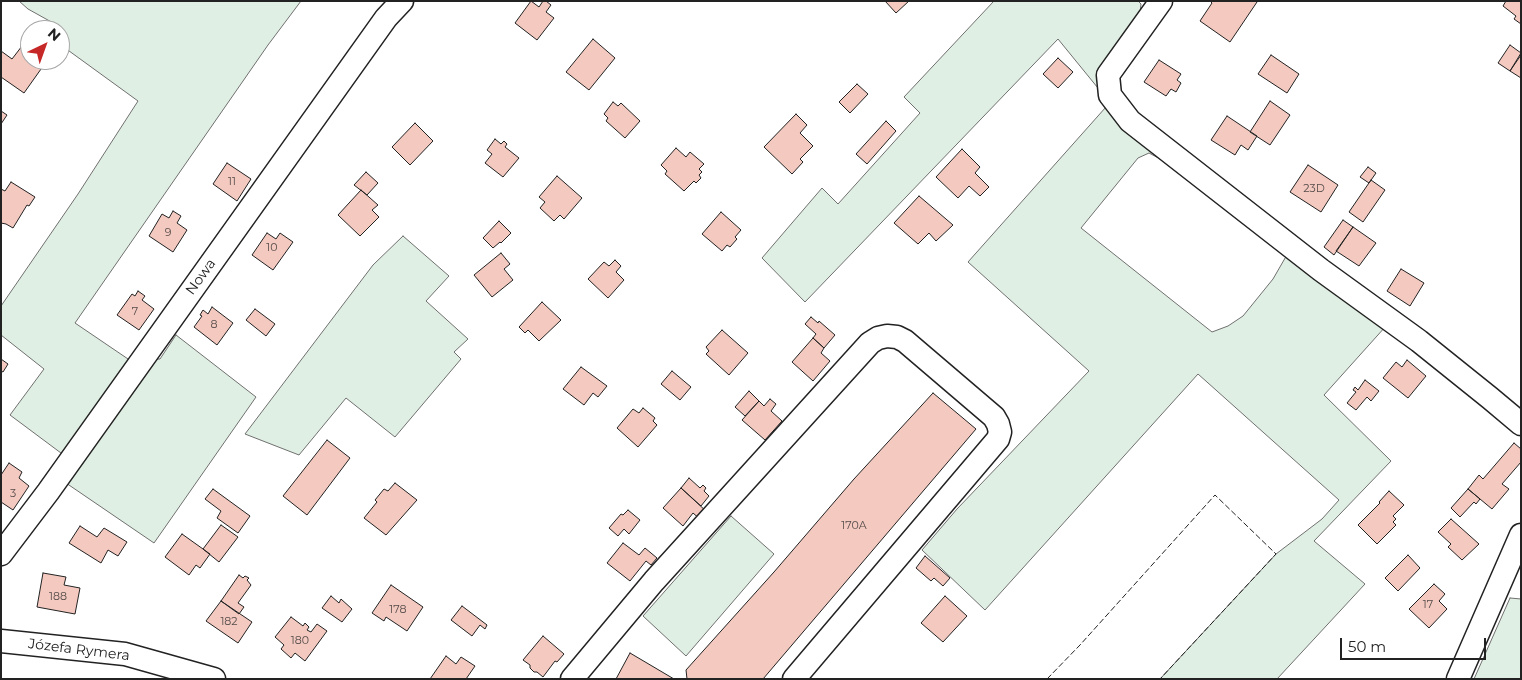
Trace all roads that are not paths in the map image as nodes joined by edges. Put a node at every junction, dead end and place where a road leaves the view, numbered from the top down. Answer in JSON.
{"nodes":[{"id":1,"x":402,"y":1,"type":"edge"},
{"id":2,"x":1161,"y":1,"type":"edge"},
{"id":3,"x":1521,"y":424,"type":"edge"},
{"id":4,"x":1521,"y":535,"type":"edge"},
{"id":5,"x":1,"y":554,"type":"edge"},
{"id":6,"x":1,"y":641,"type":"edge"},
{"id":7,"x":214,"y":679,"type":"edge"},
{"id":8,"x":572,"y":679,"type":"edge"},
{"id":9,"x":794,"y":679,"type":"edge"},
{"id":10,"x":1458,"y":679,"type":"edge"}],
"edges":[{"from":1,"to":5,"type":"street","name":"Nowa"},
{"from":2,"to":3,"type":"street"},
{"from":4,"to":10,"type":"street"},
{"from":6,"to":7,"type":"street","name":"Józefa Rymera"},
{"from":8,"to":9,"type":"street"}]}
